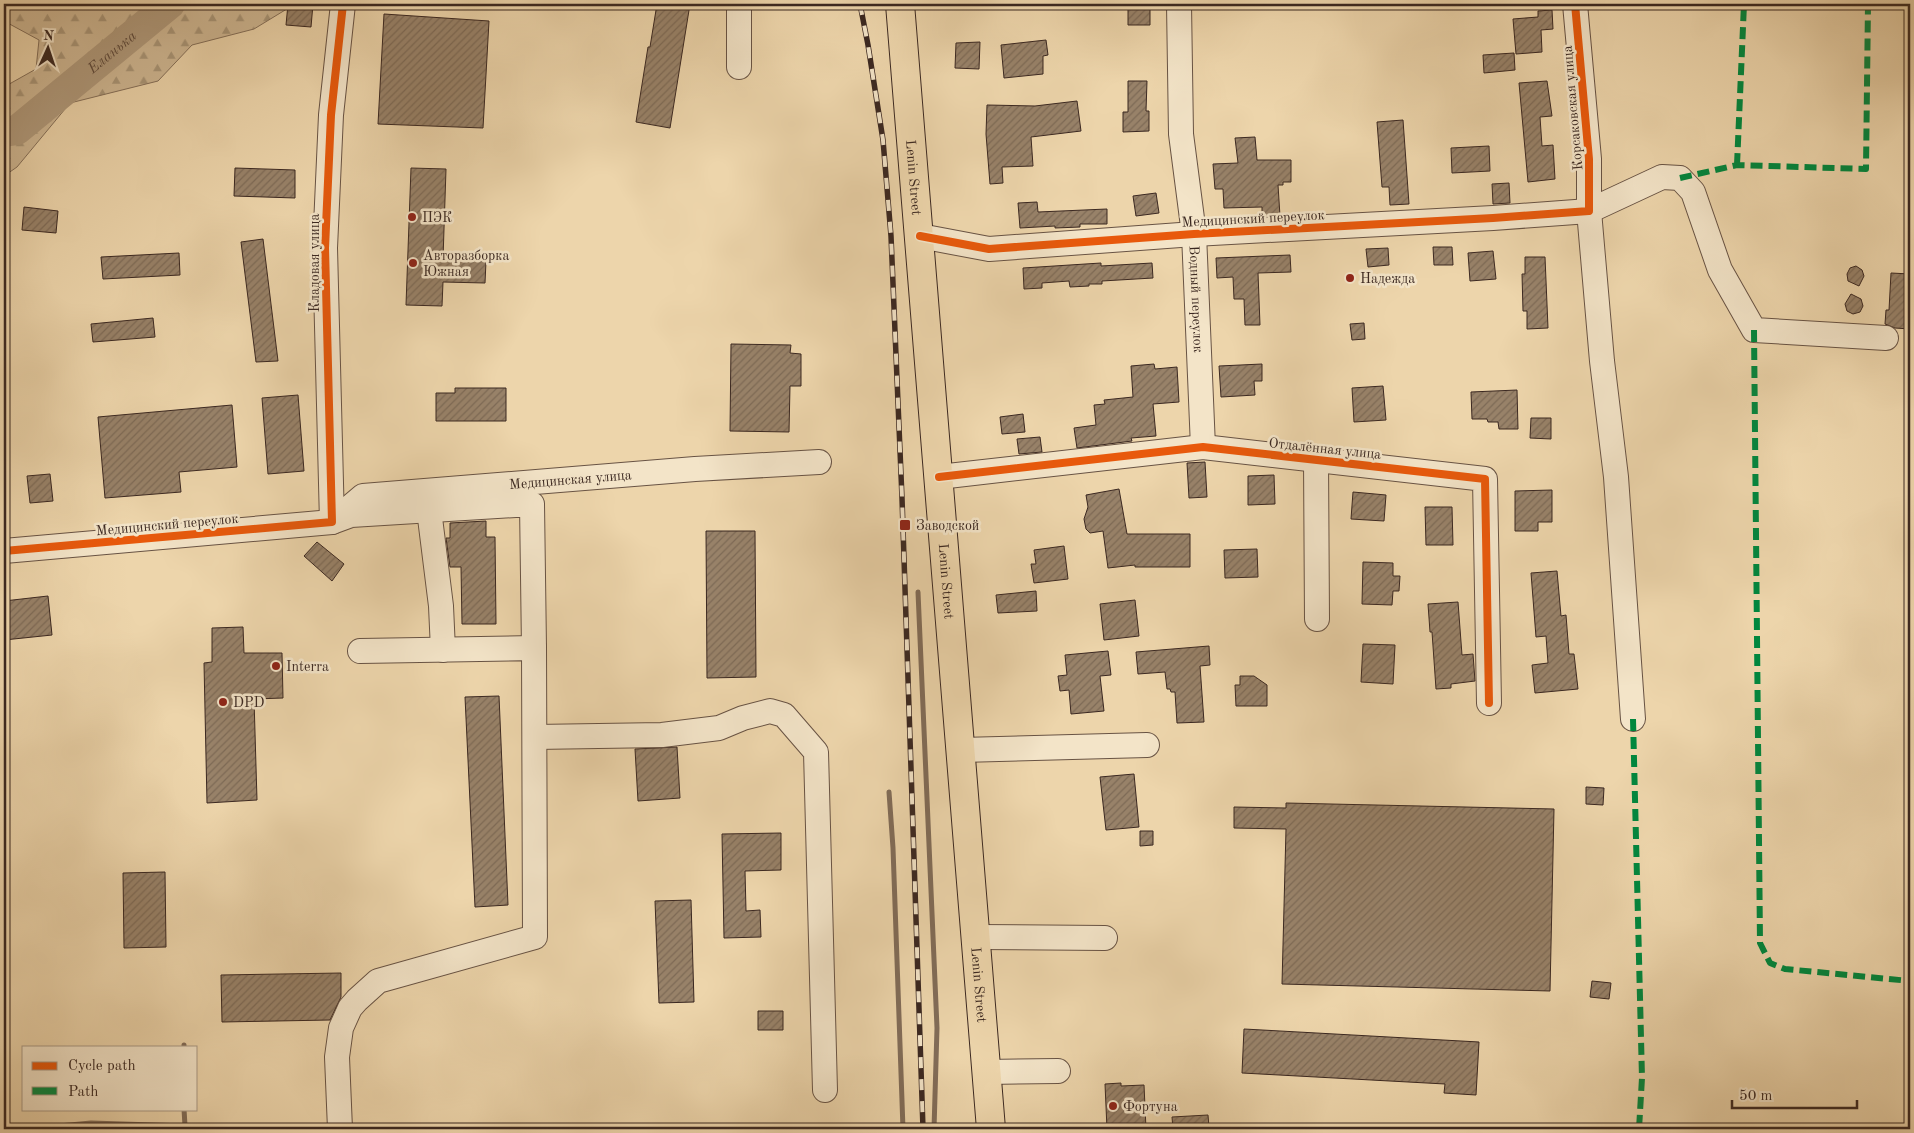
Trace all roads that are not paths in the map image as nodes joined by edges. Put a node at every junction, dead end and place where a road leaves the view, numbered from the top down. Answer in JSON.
{"nodes":[{"id":1,"x":343,"y":4,"type":"edge"},
{"id":2,"x":739,"y":4,"type":"edge"},
{"id":3,"x":900,"y":4,"type":"edge"},
{"id":4,"x":1179,"y":4,"type":"edge"},
{"id":5,"x":1575,"y":4,"type":"edge"},
{"id":6,"x":739,"y":67,"type":"dead end"},
{"id":7,"x":1589,"y":211,"type":"junction"},
{"id":8,"x":1194,"y":234,"type":"junction"},
{"id":9,"x":920,"y":236,"type":"junction"},
{"id":10,"x":1886,"y":338,"type":"dead end"},
{"id":11,"x":1203,"y":447,"type":"junction"},
{"id":12,"x":1316,"y":459,"type":"junction"},
{"id":13,"x":819,"y":462,"type":"dead end"},
{"id":14,"x":938,"y":477,"type":"junction"},
{"id":15,"x":429,"y":510,"type":"junction"},
{"id":16,"x":332,"y":522,"type":"junction"},
{"id":17,"x":4,"y":552,"type":"edge"},
{"id":18,"x":1317,"y":619,"type":"dead end"},
{"id":19,"x":534,"y":648,"type":"junction"},
{"id":20,"x":443,"y":650,"type":"junction"},
{"id":21,"x":360,"y":651,"type":"dead end"},
{"id":22,"x":1489,"y":703,"type":"dead end"},
{"id":23,"x":1633,"y":719,"type":"dead end"},
{"id":24,"x":535,"y":737,"type":"junction"},
{"id":25,"x":1147,"y":745,"type":"dead end"},
{"id":26,"x":961,"y":750,"type":"junction"},
{"id":27,"x":976,"y":937,"type":"junction"},
{"id":28,"x":1105,"y":938,"type":"dead end"},
{"id":29,"x":1058,"y":1071,"type":"dead end"},
{"id":30,"x":986,"y":1072,"type":"junction"},
{"id":31,"x":825,"y":1090,"type":"dead end"},
{"id":32,"x":340,"y":1129,"type":"edge"},
{"id":33,"x":991,"y":1129,"type":"edge"}],
"edges":[{"from":1,"to":16,"type":"street","name":"Кладовая улица"},
{"from":2,"to":6,"type":"street"},
{"from":3,"to":9,"type":"main road","name":"Lenin Street"},
{"from":4,"to":8,"type":"street","name":"Водный переулок"},
{"from":5,"to":7,"type":"street","name":"Корсаковская улица"},
{"from":7,"to":8,"type":"street","name":"Медицинский переулок"},
{"from":7,"to":10,"type":"street"},
{"from":7,"to":23,"type":"street","name":"Корсаковская улица"},
{"from":8,"to":9,"type":"street","name":"Медицинский переулок"},
{"from":8,"to":11,"type":"street","name":"Водный переулок"},
{"from":9,"to":14,"type":"main road","name":"Lenin Street"},
{"from":11,"to":12,"type":"street","name":"Отдалённая улица"},
{"from":11,"to":14,"type":"street","name":"Отдалённая улица"},
{"from":12,"to":18,"type":"street"},
{"from":12,"to":22,"type":"street","name":"Отдалённая улица"},
{"from":13,"to":16,"type":"street","name":"Медицинская улица"},
{"from":14,"to":26,"type":"main road","name":"Lenin Street"},
{"from":15,"to":16,"type":"street","name":"Медицинский переулок"},
{"from":15,"to":19,"type":"street","name":"Медицинский переулок"},
{"from":15,"to":20,"type":"street"},
{"from":16,"to":17,"type":"street","name":"Медицинский переулок"},
{"from":19,"to":20,"type":"street"},
{"from":19,"to":24,"type":"street"},
{"from":20,"to":21,"type":"street"},
{"from":24,"to":31,"type":"street"},
{"from":24,"to":32,"type":"street"},
{"from":25,"to":26,"type":"street"},
{"from":26,"to":27,"type":"main road","name":"Lenin Street"},
{"from":27,"to":28,"type":"street"},
{"from":27,"to":30,"type":"main road","name":"Lenin Street"},
{"from":29,"to":30,"type":"street"},
{"from":30,"to":33,"type":"main road","name":"Lenin Street"}]}
